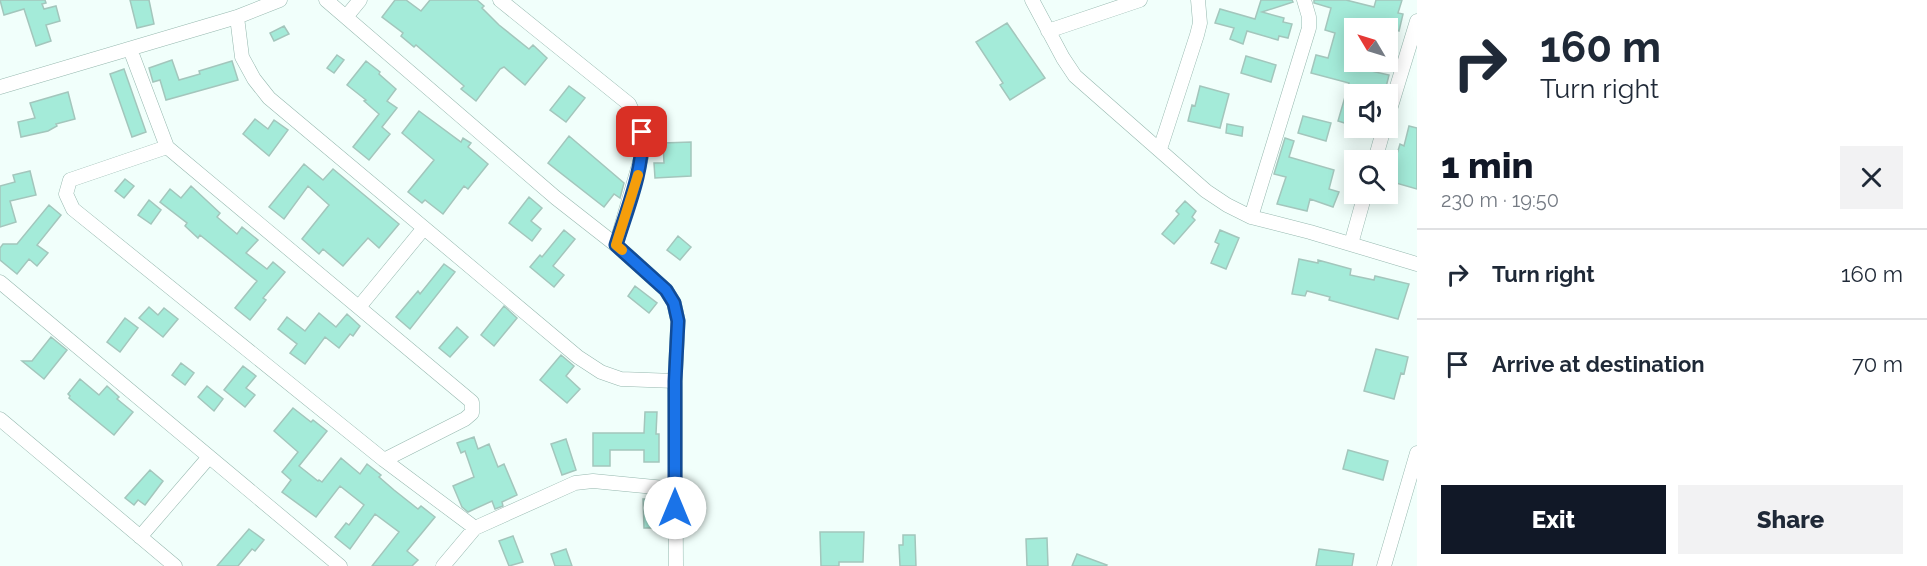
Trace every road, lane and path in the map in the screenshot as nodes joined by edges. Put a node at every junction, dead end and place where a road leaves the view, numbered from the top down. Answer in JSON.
{"nodes":[{"id":1,"x":280,"y":0,"type":"edge"},
{"id":2,"x":326,"y":0,"type":"edge"},
{"id":3,"x":360,"y":0,"type":"edge"},
{"id":4,"x":500,"y":0,"type":"edge"},
{"id":5,"x":1032,"y":0,"type":"edge"},
{"id":6,"x":1140,"y":0,"type":"edge"},
{"id":7,"x":1198,"y":0,"type":"edge"},
{"id":8,"x":1304,"y":0,"type":"edge"},
{"id":9,"x":237,"y":17,"type":"junction"},
{"id":10,"x":346,"y":17,"type":"junction"},
{"id":11,"x":1417,"y":21,"type":"edge"},
{"id":12,"x":1048,"y":31,"type":"junction"},
{"id":13,"x":130,"y":49,"type":"junction"},
{"id":14,"x":1398,"y":84,"type":"edge"},
{"id":15,"x":0,"y":87,"type":"edge"},
{"id":16,"x":167,"y":147,"type":"junction"},
{"id":17,"x":1160,"y":149,"type":"junction"},
{"id":18,"x":1362,"y":204,"type":"edge"},
{"id":19,"x":1251,"y":217,"type":"junction"},
{"id":20,"x":424,"y":228,"type":"junction"},
{"id":21,"x":1351,"y":244,"type":"junction"},
{"id":22,"x":616,"y":245,"type":"junction"},
{"id":23,"x":1417,"y":264,"type":"edge"},
{"id":24,"x":0,"y":282,"type":"edge"},
{"id":25,"x":359,"y":307,"type":"junction"},
{"id":26,"x":675,"y":381,"type":"junction"},
{"id":27,"x":0,"y":419,"type":"edge"},
{"id":28,"x":1417,"y":453,"type":"edge"},
{"id":29,"x":209,"y":457,"type":"junction"},
{"id":30,"x":384,"y":460,"type":"junction"},
{"id":31,"x":675,"y":489,"type":"junction"},
{"id":32,"x":474,"y":528,"type":"junction"},
{"id":33,"x":140,"y":537,"type":"junction"},
{"id":34,"x":175,"y":566,"type":"edge"},
{"id":35,"x":340,"y":566,"type":"edge"},
{"id":36,"x":443,"y":566,"type":"edge"},
{"id":37,"x":676,"y":566,"type":"edge"},
{"id":38,"x":1384,"y":566,"type":"edge"}],
"edges":[{"from":1,"to":9,"type":"street"},
{"from":2,"to":10,"type":"street"},
{"from":3,"to":10,"type":"street"},
{"from":4,"to":22,"type":"street"},
{"from":5,"to":12,"type":"street"},
{"from":6,"to":12,"type":"street"},
{"from":7,"to":17,"type":"street"},
{"from":8,"to":19,"type":"street"},
{"from":9,"to":13,"type":"street"},
{"from":9,"to":20,"type":"street"},
{"from":10,"to":22,"type":"street"},
{"from":11,"to":14,"type":"street"},
{"from":12,"to":17,"type":"street"},
{"from":13,"to":15,"type":"street"},
{"from":13,"to":16,"type":"street"},
{"from":16,"to":25,"type":"street"},
{"from":16,"to":30,"type":"street"},
{"from":17,"to":19,"type":"street"},
{"from":18,"to":21,"type":"street"},
{"from":19,"to":21,"type":"street"},
{"from":20,"to":25,"type":"street"},
{"from":20,"to":26,"type":"street"},
{"from":21,"to":23,"type":"street"},
{"from":22,"to":26,"type":"street"},
{"from":24,"to":29,"type":"street"},
{"from":25,"to":30,"type":"street"},
{"from":26,"to":31,"type":"street"},
{"from":27,"to":33,"type":"street"},
{"from":28,"to":38,"type":"street"},
{"from":29,"to":33,"type":"street"},
{"from":29,"to":35,"type":"street"},
{"from":30,"to":32,"type":"street"},
{"from":31,"to":32,"type":"street"},
{"from":31,"to":37,"type":"street"},
{"from":32,"to":36,"type":"street"},
{"from":33,"to":34,"type":"street"}]}
